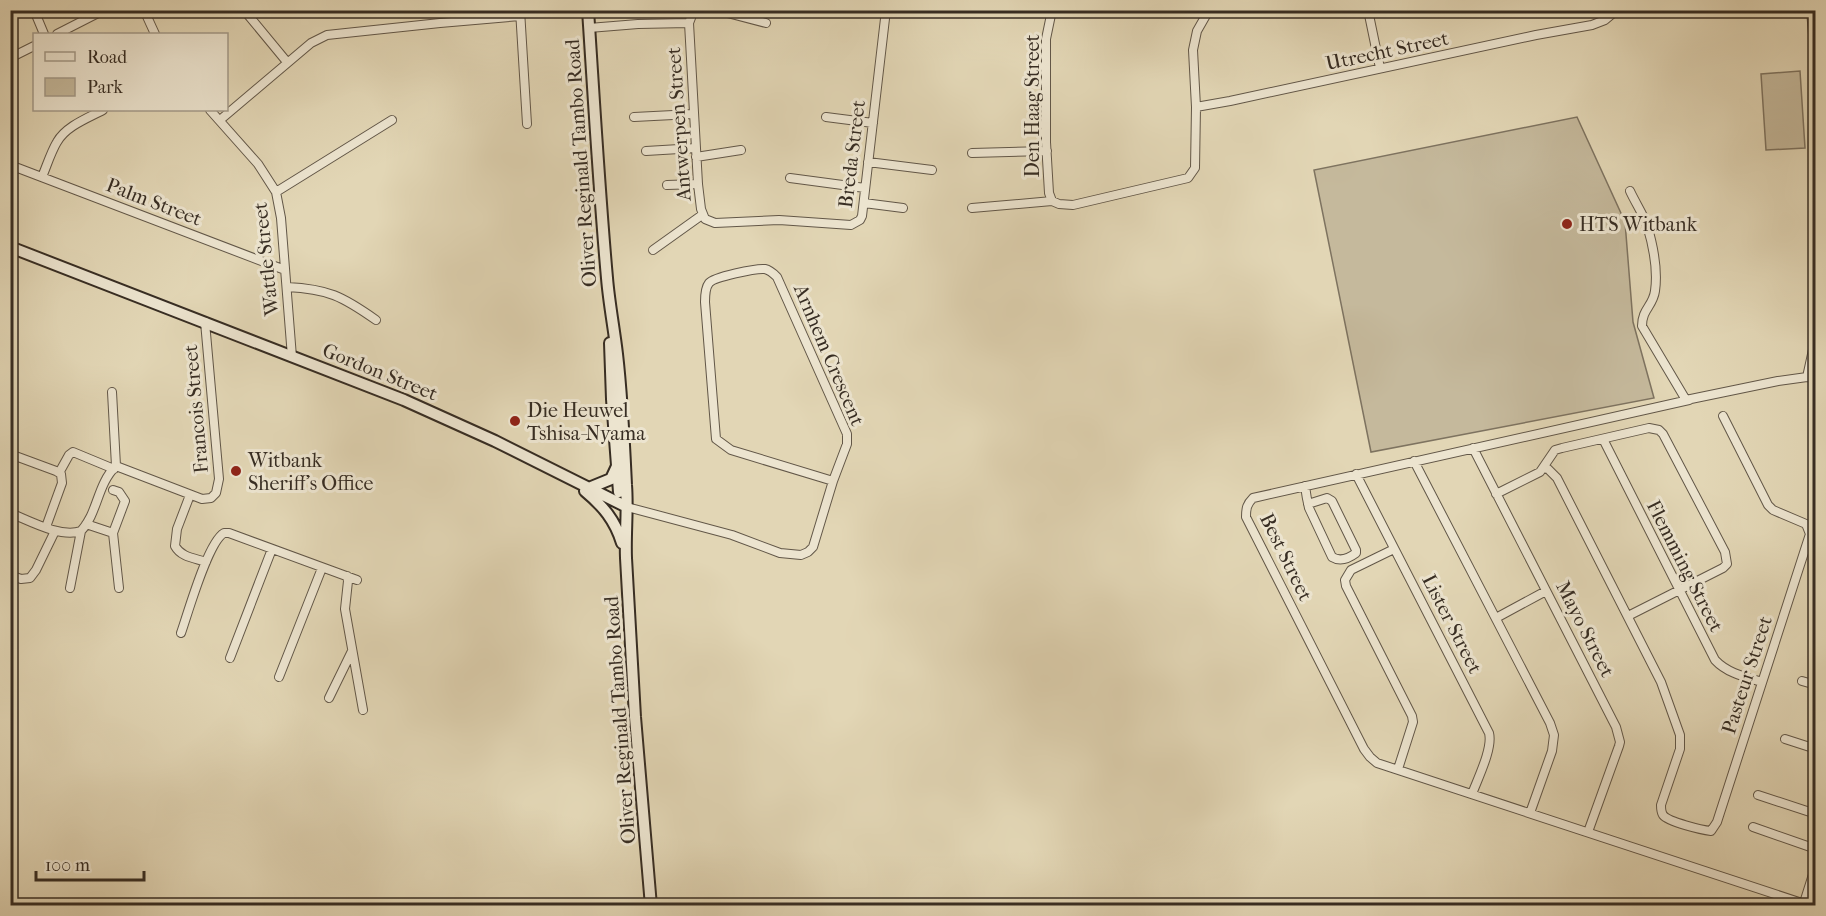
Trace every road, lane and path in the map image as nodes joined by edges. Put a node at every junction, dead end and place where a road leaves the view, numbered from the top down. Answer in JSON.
{"nodes":[{"id":1,"x":34,"y":10,"type":"edge"},
{"id":2,"x":104,"y":10,"type":"edge"},
{"id":3,"x":144,"y":10,"type":"edge"},
{"id":4,"x":244,"y":10,"type":"edge"},
{"id":5,"x":588,"y":10,"type":"edge"},
{"id":6,"x":694,"y":10,"type":"edge"},
{"id":7,"x":716,"y":10,"type":"edge"},
{"id":8,"x":886,"y":10,"type":"edge"},
{"id":9,"x":1052,"y":10,"type":"edge"},
{"id":10,"x":1209,"y":10,"type":"edge"},
{"id":11,"x":1368,"y":10,"type":"edge"},
{"id":12,"x":1617,"y":10,"type":"edge"},
{"id":13,"x":1811,"y":10,"type":"edge"},
{"id":14,"x":520,"y":13,"type":"edge"},
{"id":15,"x":740,"y":13,"type":"edge"},
{"id":16,"x":689,"y":23,"type":"junction"},
{"id":17,"x":766,"y":23,"type":"dead end"},
{"id":18,"x":589,"y":28,"type":"junction"},
{"id":19,"x":44,"y":33,"type":"edge"},
{"id":20,"x":59,"y":33,"type":"edge"},
{"id":21,"x":155,"y":33,"type":"edge"},
{"id":22,"x":33,"y":46,"type":"edge"},
{"id":23,"x":10,"y":58,"type":"edge"},
{"id":24,"x":287,"y":62,"type":"junction"},
{"id":25,"x":1380,"y":68,"type":"junction"},
{"id":26,"x":1815,"y":71,"type":"edge"},
{"id":27,"x":1196,"y":107,"type":"junction"},
{"id":28,"x":101,"y":111,"type":"edge"},
{"id":29,"x":211,"y":111,"type":"edge"},
{"id":30,"x":693,"y":114,"type":"junction"},
{"id":31,"x":634,"y":117,"type":"dead end"},
{"id":32,"x":826,"y":117,"type":"dead end"},
{"id":33,"x":220,"y":120,"type":"junction"},
{"id":34,"x":392,"y":120,"type":"dead end"},
{"id":35,"x":873,"y":123,"type":"junction"},
{"id":36,"x":526,"y":124,"type":"dead end"},
{"id":37,"x":696,"y":148,"type":"junction"},
{"id":38,"x":741,"y":150,"type":"dead end"},
{"id":39,"x":646,"y":151,"type":"dead end"},
{"id":40,"x":1047,"y":151,"type":"junction"},
{"id":41,"x":972,"y":153,"type":"dead end"},
{"id":42,"x":696,"y":157,"type":"junction"},
{"id":43,"x":868,"y":162,"type":"junction"},
{"id":44,"x":10,"y":165,"type":"edge"},
{"id":45,"x":932,"y":170,"type":"dead end"},
{"id":46,"x":42,"y":177,"type":"junction"},
{"id":47,"x":790,"y":178,"type":"dead end"},
{"id":48,"x":698,"y":184,"type":"junction"},
{"id":49,"x":667,"y":185,"type":"dead end"},
{"id":50,"x":866,"y":188,"type":"junction"},
{"id":51,"x":1630,"y":191,"type":"dead end"},
{"id":52,"x":276,"y":192,"type":"junction"},
{"id":53,"x":1052,"y":201,"type":"junction"},
{"id":54,"x":864,"y":203,"type":"junction"},
{"id":55,"x":903,"y":208,"type":"dead end"},
{"id":56,"x":972,"y":208,"type":"dead end"},
{"id":57,"x":702,"y":215,"type":"junction"},
{"id":58,"x":779,"y":220,"type":"joint"},
{"id":59,"x":10,"y":247,"type":"edge"},
{"id":60,"x":654,"y":250,"type":"dead end"},
{"id":61,"x":285,"y":270,"type":"junction"},
{"id":62,"x":287,"y":287,"type":"junction"},
{"id":63,"x":610,"y":314,"type":"junction"},
{"id":64,"x":376,"y":320,"type":"dead end"},
{"id":65,"x":205,"y":322,"type":"junction"},
{"id":66,"x":1815,"y":336,"type":"edge"},
{"id":67,"x":292,"y":357,"type":"junction"},
{"id":68,"x":1811,"y":377,"type":"edge"},
{"id":69,"x":112,"y":392,"type":"dead end"},
{"id":70,"x":1689,"y":400,"type":"junction"},
{"id":71,"x":1723,"y":416,"type":"dead end"},
{"id":72,"x":1603,"y":439,"type":"junction"},
{"id":73,"x":1473,"y":448,"type":"junction"},
{"id":74,"x":10,"y":454,"type":"edge"},
{"id":75,"x":1414,"y":461,"type":"junction"},
{"id":76,"x":617,"y":466,"type":"junction"},
{"id":77,"x":115,"y":468,"type":"junction"},
{"id":78,"x":1543,"y":468,"type":"junction"},
{"id":79,"x":59,"y":473,"type":"junction"},
{"id":80,"x":1356,"y":474,"type":"junction"},
{"id":81,"x":572,"y":479,"type":"junction"},
{"id":82,"x":833,"y":481,"type":"junction"},
{"id":83,"x":1305,"y":486,"type":"junction"},
{"id":84,"x":589,"y":488,"type":"junction"},
{"id":85,"x":113,"y":490,"type":"dead end"},
{"id":86,"x":1496,"y":494,"type":"junction"},
{"id":87,"x":190,"y":495,"type":"junction"},
{"id":88,"x":1308,"y":504,"type":"junction"},
{"id":89,"x":623,"y":506,"type":"junction"},
{"id":90,"x":10,"y":513,"type":"edge"},
{"id":91,"x":46,"y":527,"type":"junction"},
{"id":92,"x":84,"y":528,"type":"junction"},
{"id":93,"x":55,"y":531,"type":"junction"},
{"id":94,"x":113,"y":533,"type":"junction"},
{"id":95,"x":272,"y":549,"type":"junction"},
{"id":96,"x":1394,"y":549,"type":"junction"},
{"id":97,"x":808,"y":552,"type":"joint"},
{"id":98,"x":626,"y":558,"type":"junction"},
{"id":99,"x":206,"y":562,"type":"junction"},
{"id":100,"x":322,"y":568,"type":"junction"},
{"id":101,"x":10,"y":575,"type":"edge"},
{"id":102,"x":347,"y":576,"type":"junction"},
{"id":103,"x":357,"y":580,"type":"dead end"},
{"id":104,"x":70,"y":588,"type":"dead end"},
{"id":105,"x":119,"y":588,"type":"dead end"},
{"id":106,"x":1546,"y":591,"type":"junction"},
{"id":107,"x":1679,"y":591,"type":"junction"},
{"id":108,"x":1628,"y":616,"type":"junction"},
{"id":109,"x":1496,"y":618,"type":"junction"},
{"id":110,"x":181,"y":633,"type":"dead end"},
{"id":111,"x":352,"y":651,"type":"junction"},
{"id":112,"x":230,"y":658,"type":"dead end"},
{"id":113,"x":279,"y":678,"type":"dead end"},
{"id":114,"x":1802,"y":681,"type":"dead end"},
{"id":115,"x":1762,"y":682,"type":"junction"},
{"id":116,"x":1815,"y":685,"type":"edge"},
{"id":117,"x":329,"y":698,"type":"dead end"},
{"id":118,"x":363,"y":710,"type":"dead end"},
{"id":119,"x":1785,"y":739,"type":"dead end"},
{"id":120,"x":1815,"y":749,"type":"edge"},
{"id":121,"x":1398,"y":769,"type":"junction"},
{"id":122,"x":1472,"y":794,"type":"junction"},
{"id":123,"x":1758,"y":795,"type":"dead end"},
{"id":124,"x":1530,"y":813,"type":"junction"},
{"id":125,"x":1815,"y":814,"type":"edge"},
{"id":126,"x":1753,"y":827,"type":"dead end"},
{"id":127,"x":1587,"y":832,"type":"junction"},
{"id":128,"x":1815,"y":849,"type":"edge"},
{"id":129,"x":1815,"y":865,"type":"edge"},
{"id":130,"x":1806,"y":905,"type":"edge"},
{"id":131,"x":651,"y":906,"type":"edge"}],
"edges":[{"from":1,"to":19,"type":"street"},
{"from":2,"to":20,"type":"street"},
{"from":3,"to":21,"type":"street"},
{"from":4,"to":24,"type":"street"},
{"from":5,"to":18,"type":"main road","name":"Oliver Reginald Tambo Road"},
{"from":6,"to":16,"type":"street"},
{"from":7,"to":15,"type":"street"},
{"from":8,"to":35,"type":"street","name":"Breda Street"},
{"from":9,"to":40,"type":"street","name":"Den Haag Street"},
{"from":10,"to":27,"type":"street"},
{"from":11,"to":25,"type":"street"},
{"from":12,"to":25,"type":"street","name":"Utrecht Street"},
{"from":13,"to":26,"type":"street"},
{"from":14,"to":24,"type":"street"},
{"from":14,"to":36,"type":"street"},
{"from":15,"to":17,"type":"street"},
{"from":16,"to":18,"type":"street"},
{"from":16,"to":30,"type":"street","name":"Antwerpen Street"},
{"from":18,"to":63,"type":"main road","name":"Oliver Reginald Tambo Road"},
{"from":22,"to":23,"type":"street"},
{"from":24,"to":33,"type":"street"},
{"from":25,"to":27,"type":"street","name":"Utrecht Street"},
{"from":27,"to":53,"type":"street"},
{"from":28,"to":46,"type":"street"},
{"from":29,"to":33,"type":"street","name":"Wattle Street"},
{"from":30,"to":31,"type":"street"},
{"from":30,"to":37,"type":"street","name":"Antwerpen Street"},
{"from":32,"to":35,"type":"street"},
{"from":33,"to":52,"type":"street","name":"Wattle Street"},
{"from":34,"to":52,"type":"street"},
{"from":35,"to":43,"type":"street","name":"Breda Street"},
{"from":37,"to":39,"type":"street"},
{"from":37,"to":42,"type":"street","name":"Antwerpen Street"},
{"from":38,"to":42,"type":"street"},
{"from":40,"to":41,"type":"street"},
{"from":40,"to":53,"type":"street","name":"Den Haag Street"},
{"from":42,"to":48,"type":"street","name":"Antwerpen Street"},
{"from":43,"to":45,"type":"street"},
{"from":43,"to":50,"type":"street","name":"Breda Street"},
{"from":44,"to":46,"type":"street","name":"Palm Street"},
{"from":46,"to":61,"type":"street","name":"Palm Street"},
{"from":47,"to":50,"type":"street"},
{"from":48,"to":49,"type":"street"},
{"from":48,"to":57,"type":"street","name":"Antwerpen Street"},
{"from":50,"to":54,"type":"street","name":"Breda Street"},
{"from":51,"to":70,"type":"street"},
{"from":52,"to":61,"type":"street","name":"Wattle Street"},
{"from":53,"to":56,"type":"street"},
{"from":54,"to":55,"type":"street"},
{"from":54,"to":58,"type":"street","name":"Breda Street"},
{"from":57,"to":58,"type":"street","name":"Antwerpen Street"},
{"from":57,"to":60,"type":"street"},
{"from":59,"to":65,"type":"main road","name":"Gordon Street"},
{"from":61,"to":62,"type":"street","name":"Wattle Street"},
{"from":62,"to":64,"type":"street"},
{"from":62,"to":67,"type":"street","name":"Wattle Street"},
{"from":63,"to":76,"type":"main road","name":"Oliver Reginald Tambo Road"},
{"from":63,"to":89,"type":"main road","name":"Oliver Reginald Tambo Road"},
{"from":65,"to":67,"type":"main road","name":"Gordon Street"},
{"from":65,"to":87,"type":"street","name":"Francois Street"},
{"from":66,"to":68,"type":"street"},
{"from":67,"to":81,"type":"main road","name":"Gordon Street"},
{"from":68,"to":70,"type":"street","name":"Best Street"},
{"from":69,"to":77,"type":"street"},
{"from":70,"to":73,"type":"street","name":"Best Street"},
{"from":71,"to":115,"type":"street","name":"Pasteur Street"},
{"from":72,"to":78,"type":"street"},
{"from":72,"to":107,"type":"street","name":"Flemming Street"},
{"from":72,"to":107,"type":"street"},
{"from":73,"to":75,"type":"street","name":"Best Street"},
{"from":73,"to":86,"type":"street","name":"Mayo Street"},
{"from":74,"to":79,"type":"street"},
{"from":75,"to":80,"type":"street","name":"Best Street"},
{"from":75,"to":109,"type":"street"},
{"from":76,"to":84,"type":"main road"},
{"from":76,"to":89,"type":"main road","name":"Oliver Reginald Tambo Road"},
{"from":77,"to":79,"type":"street","name":"Francois Street"},
{"from":77,"to":87,"type":"street","name":"Francois Street"},
{"from":77,"to":92,"type":"street"},
{"from":78,"to":86,"type":"street"},
{"from":78,"to":108,"type":"street"},
{"from":79,"to":91,"type":"street"},
{"from":80,"to":83,"type":"street","name":"Best Street"},
{"from":80,"to":96,"type":"street","name":"Lister Street"},
{"from":81,"to":84,"type":"main road","name":"Gordon Street"},
{"from":81,"to":98,"type":"main road"},
{"from":82,"to":82,"type":"street","name":"Arnhem Crescent"},
{"from":82,"to":97,"type":"street","name":"Arnhem Crescent"},
{"from":83,"to":88,"type":"street"},
{"from":83,"to":121,"type":"street","name":"Best Street"},
{"from":84,"to":89,"type":"main road","name":"Gordon Street"},
{"from":85,"to":94,"type":"street"},
{"from":86,"to":106,"type":"street","name":"Mayo Street"},
{"from":87,"to":99,"type":"street"},
{"from":88,"to":88,"type":"street"},
{"from":89,"to":97,"type":"street","name":"Gordon Street"},
{"from":89,"to":98,"type":"main road","name":"Oliver Reginald Tambo Road"},
{"from":90,"to":91,"type":"street"},
{"from":91,"to":93,"type":"street"},
{"from":92,"to":93,"type":"street"},
{"from":92,"to":94,"type":"street"},
{"from":92,"to":104,"type":"street"},
{"from":93,"to":101,"type":"street"},
{"from":94,"to":105,"type":"street"},
{"from":95,"to":99,"type":"street"},
{"from":95,"to":100,"type":"street"},
{"from":95,"to":112,"type":"street"},
{"from":96,"to":121,"type":"street"},
{"from":96,"to":122,"type":"street","name":"Lister Street"},
{"from":98,"to":131,"type":"main road","name":"Oliver Reginald Tambo Road"},
{"from":99,"to":110,"type":"street"},
{"from":100,"to":102,"type":"street"},
{"from":100,"to":113,"type":"street"},
{"from":102,"to":103,"type":"street"},
{"from":102,"to":111,"type":"street"},
{"from":106,"to":109,"type":"street"},
{"from":106,"to":127,"type":"street","name":"Mayo Street"},
{"from":107,"to":108,"type":"street"},
{"from":107,"to":115,"type":"street","name":"Flemming Street"},
{"from":108,"to":115,"type":"street","name":"Pasteur Street"},
{"from":109,"to":124,"type":"street"},
{"from":111,"to":117,"type":"street"},
{"from":111,"to":118,"type":"street"},
{"from":114,"to":116,"type":"street"},
{"from":119,"to":120,"type":"street"},
{"from":121,"to":122,"type":"street"},
{"from":122,"to":124,"type":"street"},
{"from":123,"to":125,"type":"street"},
{"from":124,"to":127,"type":"street"},
{"from":126,"to":128,"type":"street"},
{"from":127,"to":130,"type":"street"},
{"from":129,"to":130,"type":"street"}]}
